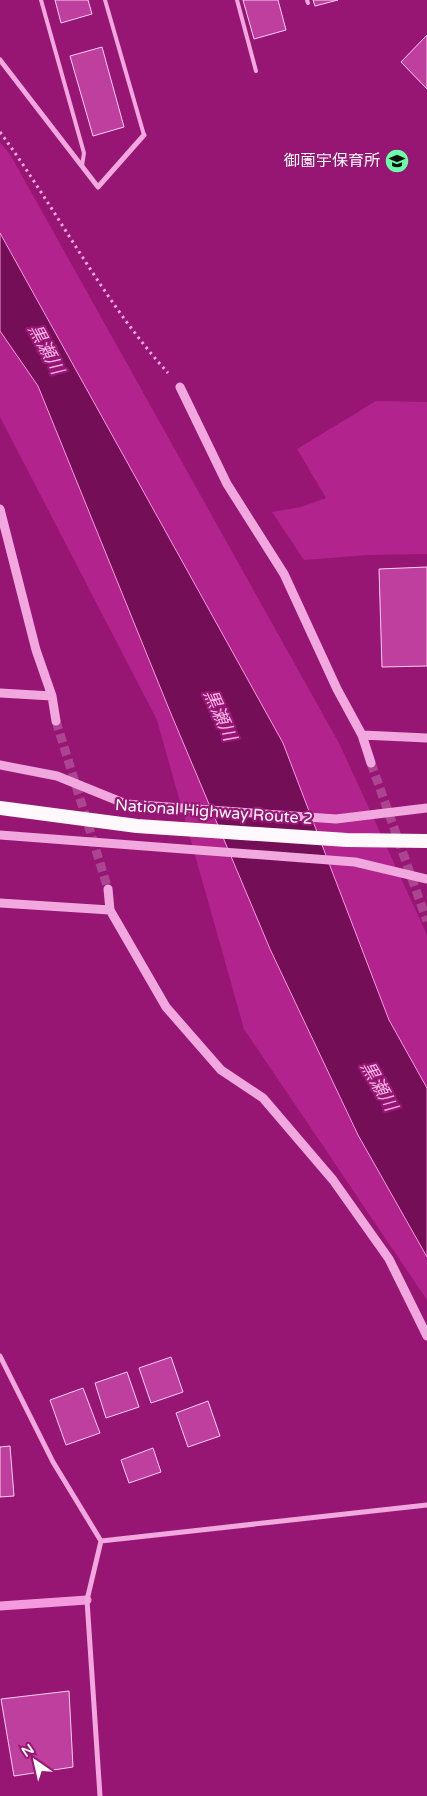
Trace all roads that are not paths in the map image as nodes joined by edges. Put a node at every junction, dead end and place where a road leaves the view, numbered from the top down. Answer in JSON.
{"nodes":[{"id":1,"x":41,"y":0,"type":"edge"},
{"id":2,"x":105,"y":0,"type":"edge"},
{"id":3,"x":237,"y":0,"type":"edge"},
{"id":4,"x":0,"y":60,"type":"edge"},
{"id":5,"x":256,"y":71,"type":"dead end"},
{"id":6,"x":144,"y":135,"type":"joint"},
{"id":7,"x":82,"y":166,"type":"junction"},
{"id":8,"x":180,"y":387,"type":"road end"},
{"id":9,"x":0,"y":510,"type":"edge"},
{"id":10,"x":0,"y":693,"type":"edge"},
{"id":11,"x":52,"y":696,"type":"junction"},
{"id":12,"x":56,"y":722,"type":"tunnel mouth"},
{"id":13,"x":362,"y":735,"type":"junction"},
{"id":14,"x":427,"y":738,"type":"edge"},
{"id":15,"x":371,"y":763,"type":"tunnel mouth"},
{"id":16,"x":0,"y":766,"type":"edge"},
{"id":17,"x":0,"y":808,"type":"edge"},
{"id":18,"x":427,"y":808,"type":"edge"},
{"id":19,"x":0,"y":835,"type":"edge"},
{"id":20,"x":427,"y":841,"type":"edge"},
{"id":21,"x":427,"y":879,"type":"edge"},
{"id":22,"x":108,"y":889,"type":"tunnel mouth"},
{"id":23,"x":0,"y":903,"type":"edge"},
{"id":24,"x":110,"y":910,"type":"junction"},
{"id":25,"x":427,"y":1336,"type":"edge"},
{"id":26,"x":0,"y":1356,"type":"edge"},
{"id":27,"x":427,"y":1505,"type":"edge"},
{"id":28,"x":100,"y":1541,"type":"junction"},
{"id":29,"x":100,"y":1796,"type":"edge"}],
"edges":[{"from":1,"to":7,"type":"lane"},
{"from":2,"to":6,"type":"lane"},
{"from":3,"to":5,"type":"lane"},
{"from":4,"to":7,"type":"street"},
{"from":6,"to":7,"type":"street"},
{"from":8,"to":13,"type":"street"},
{"from":9,"to":11,"type":"street"},
{"from":10,"to":11,"type":"street"},
{"from":11,"to":12,"type":"street"},
{"from":13,"to":14,"type":"street"},
{"from":13,"to":15,"type":"street"},
{"from":16,"to":18,"type":"street"},
{"from":17,"to":20,"type":"highway","name":"National Highway Route 2"},
{"from":19,"to":21,"type":"street"},
{"from":22,"to":24,"type":"street"},
{"from":23,"to":24,"type":"street"},
{"from":24,"to":25,"type":"street"},
{"from":26,"to":28,"type":"street"},
{"from":27,"to":28,"type":"street"},
{"from":28,"to":29,"type":"street"}]}
